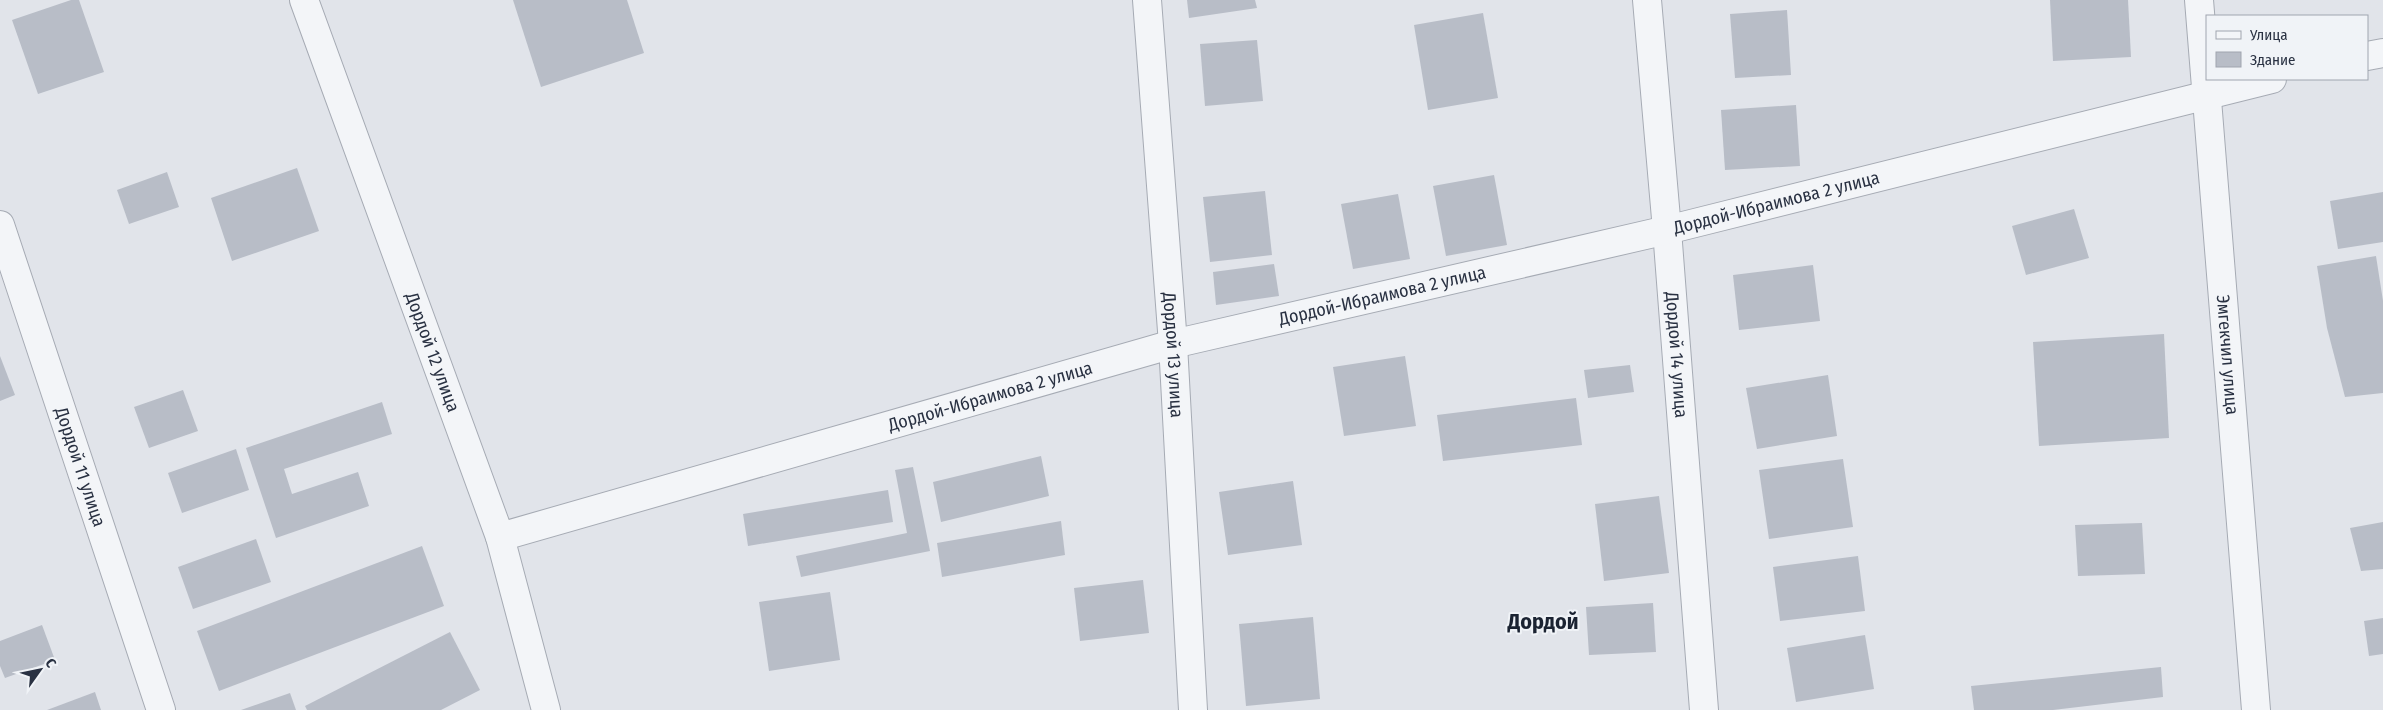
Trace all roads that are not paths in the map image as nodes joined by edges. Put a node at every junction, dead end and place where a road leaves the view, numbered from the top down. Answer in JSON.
{"nodes":[{"id":1,"x":304,"y":0,"type":"edge"},
{"id":2,"x":1147,"y":0,"type":"edge"},
{"id":3,"x":1647,"y":0,"type":"edge"},
{"id":4,"x":2200,"y":0,"type":"edge"},
{"id":5,"x":2383,"y":52,"type":"edge"},
{"id":6,"x":2368,"y":56,"type":"edge"},
{"id":7,"x":2206,"y":70,"type":"edge"},
{"id":8,"x":2207,"y":80,"type":"edge"},
{"id":9,"x":2268,"y":80,"type":"edge"},
{"id":10,"x":2208,"y":94,"type":"junction"},
{"id":11,"x":0,"y":225,"type":"edge"},
{"id":12,"x":1668,"y":230,"type":"junction"},
{"id":13,"x":1172,"y":344,"type":"junction"},
{"id":14,"x":500,"y":537,"type":"junction"},
{"id":15,"x":161,"y":710,"type":"edge"},
{"id":16,"x":546,"y":710,"type":"edge"},
{"id":17,"x":1193,"y":710,"type":"edge"},
{"id":18,"x":1704,"y":710,"type":"edge"},
{"id":19,"x":2256,"y":710,"type":"edge"}],
"edges":[{"from":1,"to":14,"type":"street","name":"Дордой 12 улица"},
{"from":2,"to":13,"type":"street","name":"Дордой 13 улица"},
{"from":3,"to":12,"type":"street","name":"Дордой 14 улица"},
{"from":4,"to":7,"type":"street","name":"Эмгекчил улица"},
{"from":5,"to":6,"type":"street"},
{"from":8,"to":10,"type":"street","name":"Эмгекчил улица"},
{"from":9,"to":10,"type":"street","name":"Дордой-Ибраимова 2 улица"},
{"from":10,"to":12,"type":"street","name":"Дордой-Ибраимова 2 улица"},
{"from":10,"to":19,"type":"street","name":"Эмгекчил улица"},
{"from":11,"to":15,"type":"street","name":"Дордой 11 улица"},
{"from":12,"to":13,"type":"street","name":"Дордой-Ибраимова 2 улица"},
{"from":12,"to":18,"type":"street","name":"Дордой 14 улица"},
{"from":13,"to":14,"type":"street","name":"Дордой-Ибраимова 2 улица"},
{"from":13,"to":17,"type":"street","name":"Дордой 13 улица"},
{"from":14,"to":16,"type":"street","name":"Дордой 12 улица"}]}
